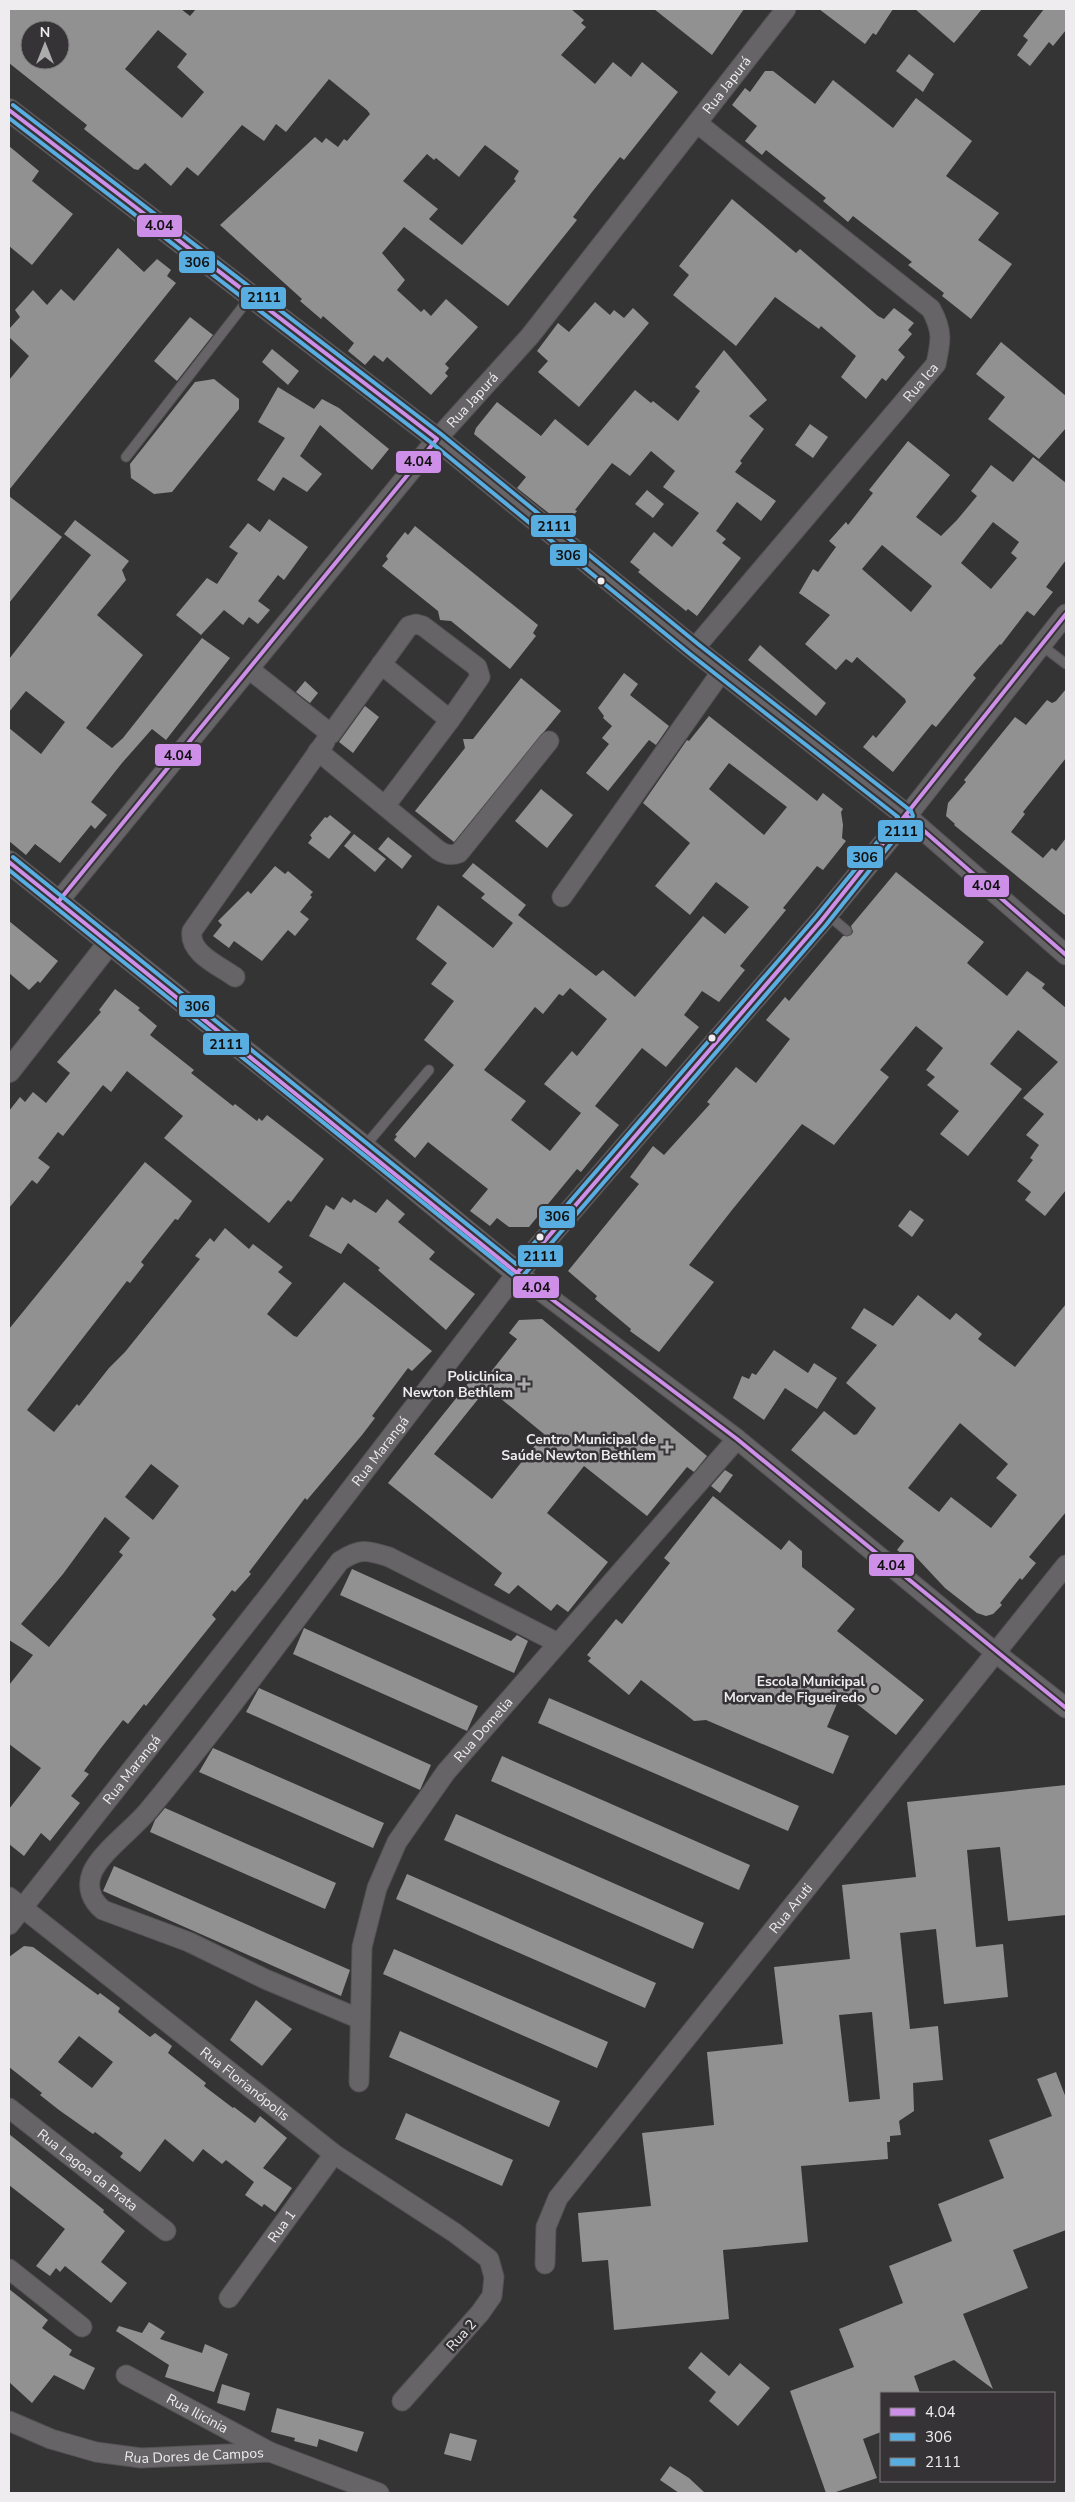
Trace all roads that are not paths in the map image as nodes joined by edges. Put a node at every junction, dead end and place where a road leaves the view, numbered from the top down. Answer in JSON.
{"nodes":[{"id":1,"x":786,"y":9,"type":"edge"},
{"id":2,"x":9,"y":110,"type":"edge"},
{"id":3,"x":697,"y":123,"type":"junction"},
{"id":4,"x":251,"y":296,"type":"junction"},
{"id":5,"x":437,"y":439,"type":"junction"},
{"id":6,"x":126,"y":457,"type":"dead end"},
{"id":7,"x":1066,"y":614,"type":"edge"},
{"id":8,"x":1041,"y":645,"type":"junction"},
{"id":9,"x":694,"y":649,"type":"junction"},
{"id":10,"x":381,"y":664,"type":"junction"},
{"id":11,"x":1066,"y":664,"type":"edge"},
{"id":12,"x":249,"y":669,"type":"junction"},
{"id":13,"x":722,"y":671,"type":"junction"},
{"id":14,"x":450,"y":720,"type":"junction"},
{"id":15,"x":331,"y":734,"type":"junction"},
{"id":16,"x":550,"y":741,"type":"dead end"},
{"id":17,"x":318,"y":752,"type":"junction"},
{"id":18,"x":384,"y":806,"type":"junction"},
{"id":19,"x":907,"y":816,"type":"junction"},
{"id":20,"x":9,"y":862,"type":"edge"},
{"id":21,"x":562,"y":897,"type":"dead end"},
{"id":22,"x":58,"y":902,"type":"junction"},
{"id":23,"x":827,"y":914,"type":"junction"},
{"id":24,"x":847,"y":931,"type":"dead end"},
{"id":25,"x":110,"y":942,"type":"junction"},
{"id":26,"x":1066,"y":955,"type":"edge"},
{"id":27,"x":235,"y":977,"type":"dead end"},
{"id":28,"x":429,"y":1070,"type":"dead end"},
{"id":29,"x":9,"y":1071,"type":"edge"},
{"id":30,"x":364,"y":1146,"type":"junction"},
{"id":31,"x":516,"y":1273,"type":"junction"},
{"id":32,"x":737,"y":1439,"type":"junction"},
{"id":33,"x":1066,"y":1565,"type":"edge"},
{"id":34,"x":558,"y":1643,"type":"junction"},
{"id":35,"x":996,"y":1654,"type":"junction"},
{"id":36,"x":1066,"y":1708,"type":"edge"},
{"id":37,"x":16,"y":1903,"type":"edge"},
{"id":38,"x":9,"y":1925,"type":"edge"},
{"id":39,"x":360,"y":2019,"type":"junction"},
{"id":40,"x":359,"y":2082,"type":"dead end"},
{"id":41,"x":9,"y":2108,"type":"edge"},
{"id":42,"x":334,"y":2154,"type":"junction"},
{"id":43,"x":166,"y":2232,"type":"dead end"},
{"id":44,"x":489,"y":2259,"type":"joint"},
{"id":45,"x":545,"y":2264,"type":"dead end"},
{"id":46,"x":9,"y":2269,"type":"edge"},
{"id":47,"x":229,"y":2298,"type":"dead end"},
{"id":48,"x":82,"y":2327,"type":"dead end"},
{"id":49,"x":126,"y":2375,"type":"dead end"},
{"id":50,"x":402,"y":2401,"type":"dead end"},
{"id":51,"x":9,"y":2420,"type":"edge"},
{"id":52,"x":270,"y":2452,"type":"junction"},
{"id":53,"x":380,"y":2493,"type":"edge"}],
"edges":[{"from":1,"to":3,"type":"street","name":"Rua Japurá"},
{"from":2,"to":4,"type":"street"},
{"from":3,"to":5,"type":"street","name":"Rua Japurá"},
{"from":3,"to":9,"type":"street","name":"Rua Ica"},
{"from":4,"to":5,"type":"street"},
{"from":4,"to":6,"type":"lane"},
{"from":5,"to":9,"type":"street"},
{"from":5,"to":12,"type":"street","name":"Rua Japurá"},
{"from":7,"to":8,"type":"street","name":"Rua Marangá"},
{"from":8,"to":11,"type":"lane"},
{"from":8,"to":19,"type":"street","name":"Rua Marangá"},
{"from":9,"to":13,"type":"street"},
{"from":10,"to":14,"type":"street"},
{"from":10,"to":14,"type":"street"},
{"from":10,"to":15,"type":"street"},
{"from":12,"to":15,"type":"street"},
{"from":12,"to":22,"type":"street","name":"Rua Japurá"},
{"from":13,"to":19,"type":"street"},
{"from":13,"to":21,"type":"street"},
{"from":14,"to":18,"type":"street"},
{"from":15,"to":17,"type":"street"},
{"from":16,"to":18,"type":"street"},
{"from":17,"to":18,"type":"street"},
{"from":17,"to":27,"type":"street"},
{"from":19,"to":23,"type":"street","name":"Rua Marangá"},
{"from":19,"to":26,"type":"street"},
{"from":20,"to":22,"type":"street"},
{"from":22,"to":25,"type":"street"},
{"from":23,"to":24,"type":"lane"},
{"from":23,"to":31,"type":"street","name":"Rua Marangá"},
{"from":25,"to":29,"type":"street"},
{"from":25,"to":30,"type":"street"},
{"from":28,"to":30,"type":"lane"},
{"from":30,"to":31,"type":"street"},
{"from":31,"to":32,"type":"street"},
{"from":31,"to":37,"type":"street","name":"Rua Marangá"},
{"from":32,"to":34,"type":"street","name":"Rua Domelia"},
{"from":32,"to":35,"type":"street"},
{"from":33,"to":35,"type":"street","name":"Rua Aruti"},
{"from":34,"to":39,"type":"street","name":"Rua Domelia"},
{"from":34,"to":39,"type":"street"},
{"from":35,"to":36,"type":"street"},
{"from":35,"to":45,"type":"street","name":"Rua Aruti"},
{"from":37,"to":38,"type":"street","name":"Rua Marangá"},
{"from":37,"to":42,"type":"street","name":"Rua Florianópolis"},
{"from":39,"to":40,"type":"street","name":"Rua Domelia"},
{"from":41,"to":43,"type":"street","name":"Rua Lagoa da Prata"},
{"from":42,"to":44,"type":"street","name":"Rua Florianópolis"},
{"from":42,"to":47,"type":"street","name":"Rua 1"},
{"from":44,"to":50,"type":"street","name":"Rua 2"},
{"from":46,"to":48,"type":"street"},
{"from":49,"to":52,"type":"street","name":"Rua Ilicinia"},
{"from":51,"to":52,"type":"street","name":"Rua Dores de Campos"},
{"from":52,"to":53,"type":"street","name":"Rua Dores de Campos"}]}
